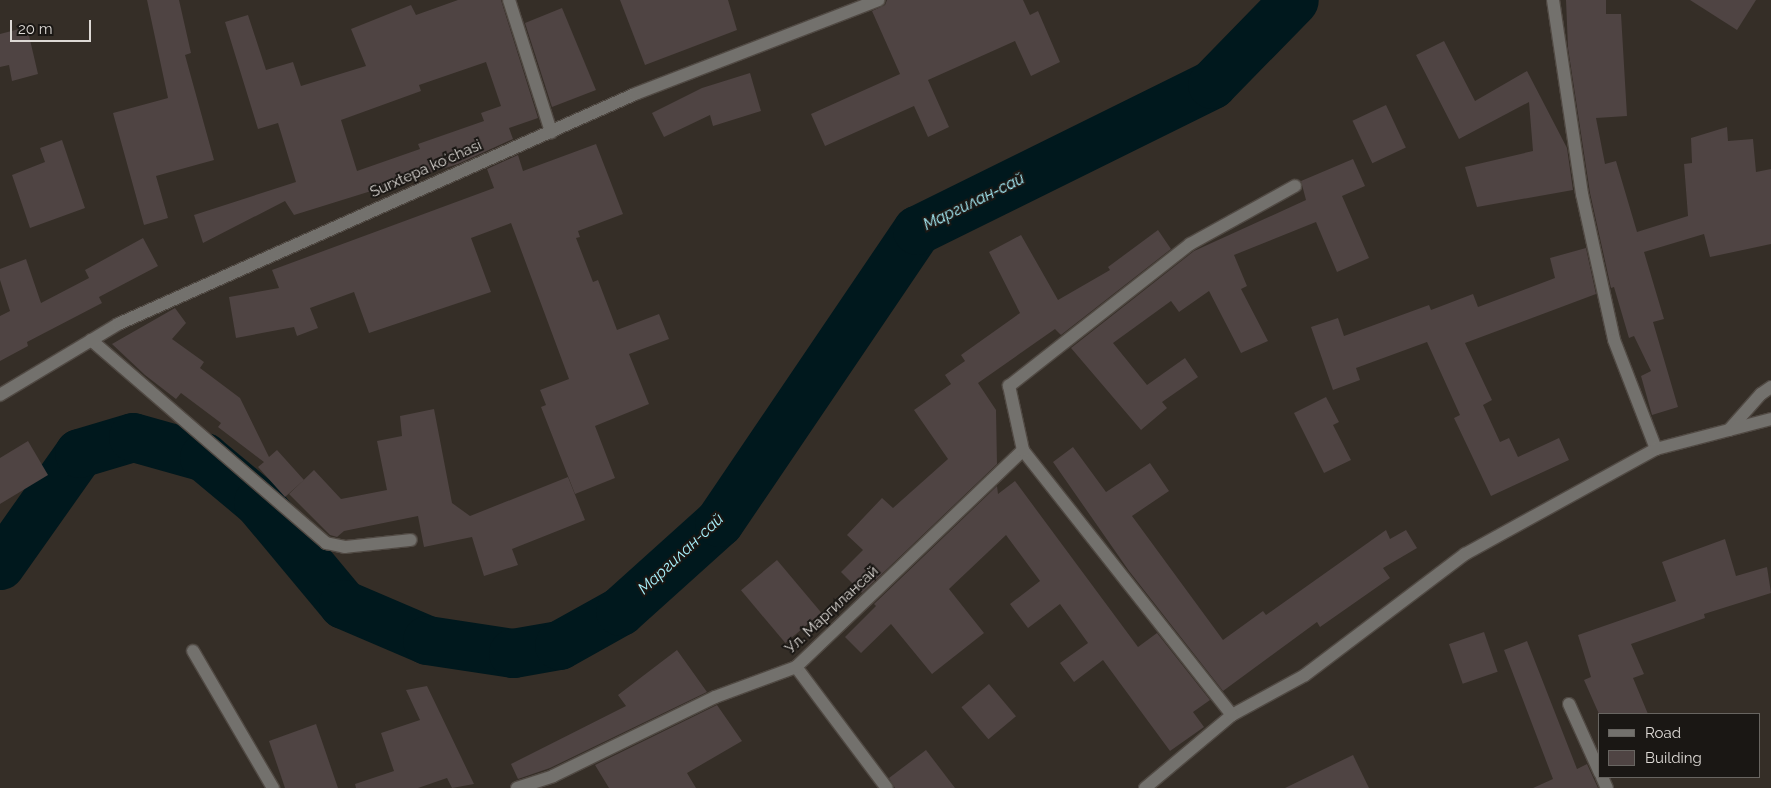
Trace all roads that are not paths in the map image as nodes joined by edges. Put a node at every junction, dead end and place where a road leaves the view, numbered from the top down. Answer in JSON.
{"nodes":[{"id":1,"x":508,"y":0,"type":"edge"},
{"id":2,"x":879,"y":0,"type":"edge"},
{"id":3,"x":1553,"y":0,"type":"edge"},
{"id":4,"x":551,"y":132,"type":"junction"},
{"id":5,"x":1295,"y":186,"type":"dead end"},
{"id":6,"x":91,"y":340,"type":"junction"},
{"id":7,"x":1771,"y":388,"type":"edge"},
{"id":8,"x":0,"y":395,"type":"edge"},
{"id":9,"x":1771,"y":419,"type":"edge"},
{"id":10,"x":1729,"y":430,"type":"junction"},
{"id":11,"x":1656,"y":449,"type":"junction"},
{"id":12,"x":1024,"y":450,"type":"junction"},
{"id":13,"x":410,"y":540,"type":"dead end"},
{"id":14,"x":193,"y":651,"type":"dead end"},
{"id":15,"x":796,"y":667,"type":"junction"},
{"id":16,"x":1569,"y":704,"type":"dead end"},
{"id":17,"x":1232,"y":715,"type":"junction"},
{"id":18,"x":1598,"y":769,"type":"edge"},
{"id":19,"x":273,"y":788,"type":"edge"},
{"id":20,"x":517,"y":788,"type":"edge"},
{"id":21,"x":887,"y":788,"type":"edge"},
{"id":22,"x":1145,"y":788,"type":"edge"}],
"edges":[{"from":1,"to":4,"type":"street"},
{"from":2,"to":4,"type":"street","name":"Surxtepa koʻchasi"},
{"from":3,"to":11,"type":"street"},
{"from":4,"to":6,"type":"street","name":"Surxtepa koʻchasi"},
{"from":5,"to":12,"type":"street"},
{"from":6,"to":8,"type":"street","name":"Surxtepa koʻchasi"},
{"from":6,"to":13,"type":"street"},
{"from":7,"to":10,"type":"street"},
{"from":9,"to":10,"type":"street"},
{"from":10,"to":11,"type":"street"},
{"from":11,"to":17,"type":"street"},
{"from":12,"to":15,"type":"street","name":"Ул. Маргилансай"},
{"from":12,"to":17,"type":"street"},
{"from":14,"to":19,"type":"street"},
{"from":15,"to":20,"type":"street","name":"Ул. Маргилансай"},
{"from":15,"to":21,"type":"street"},
{"from":16,"to":18,"type":"street"},
{"from":17,"to":22,"type":"street"}]}
